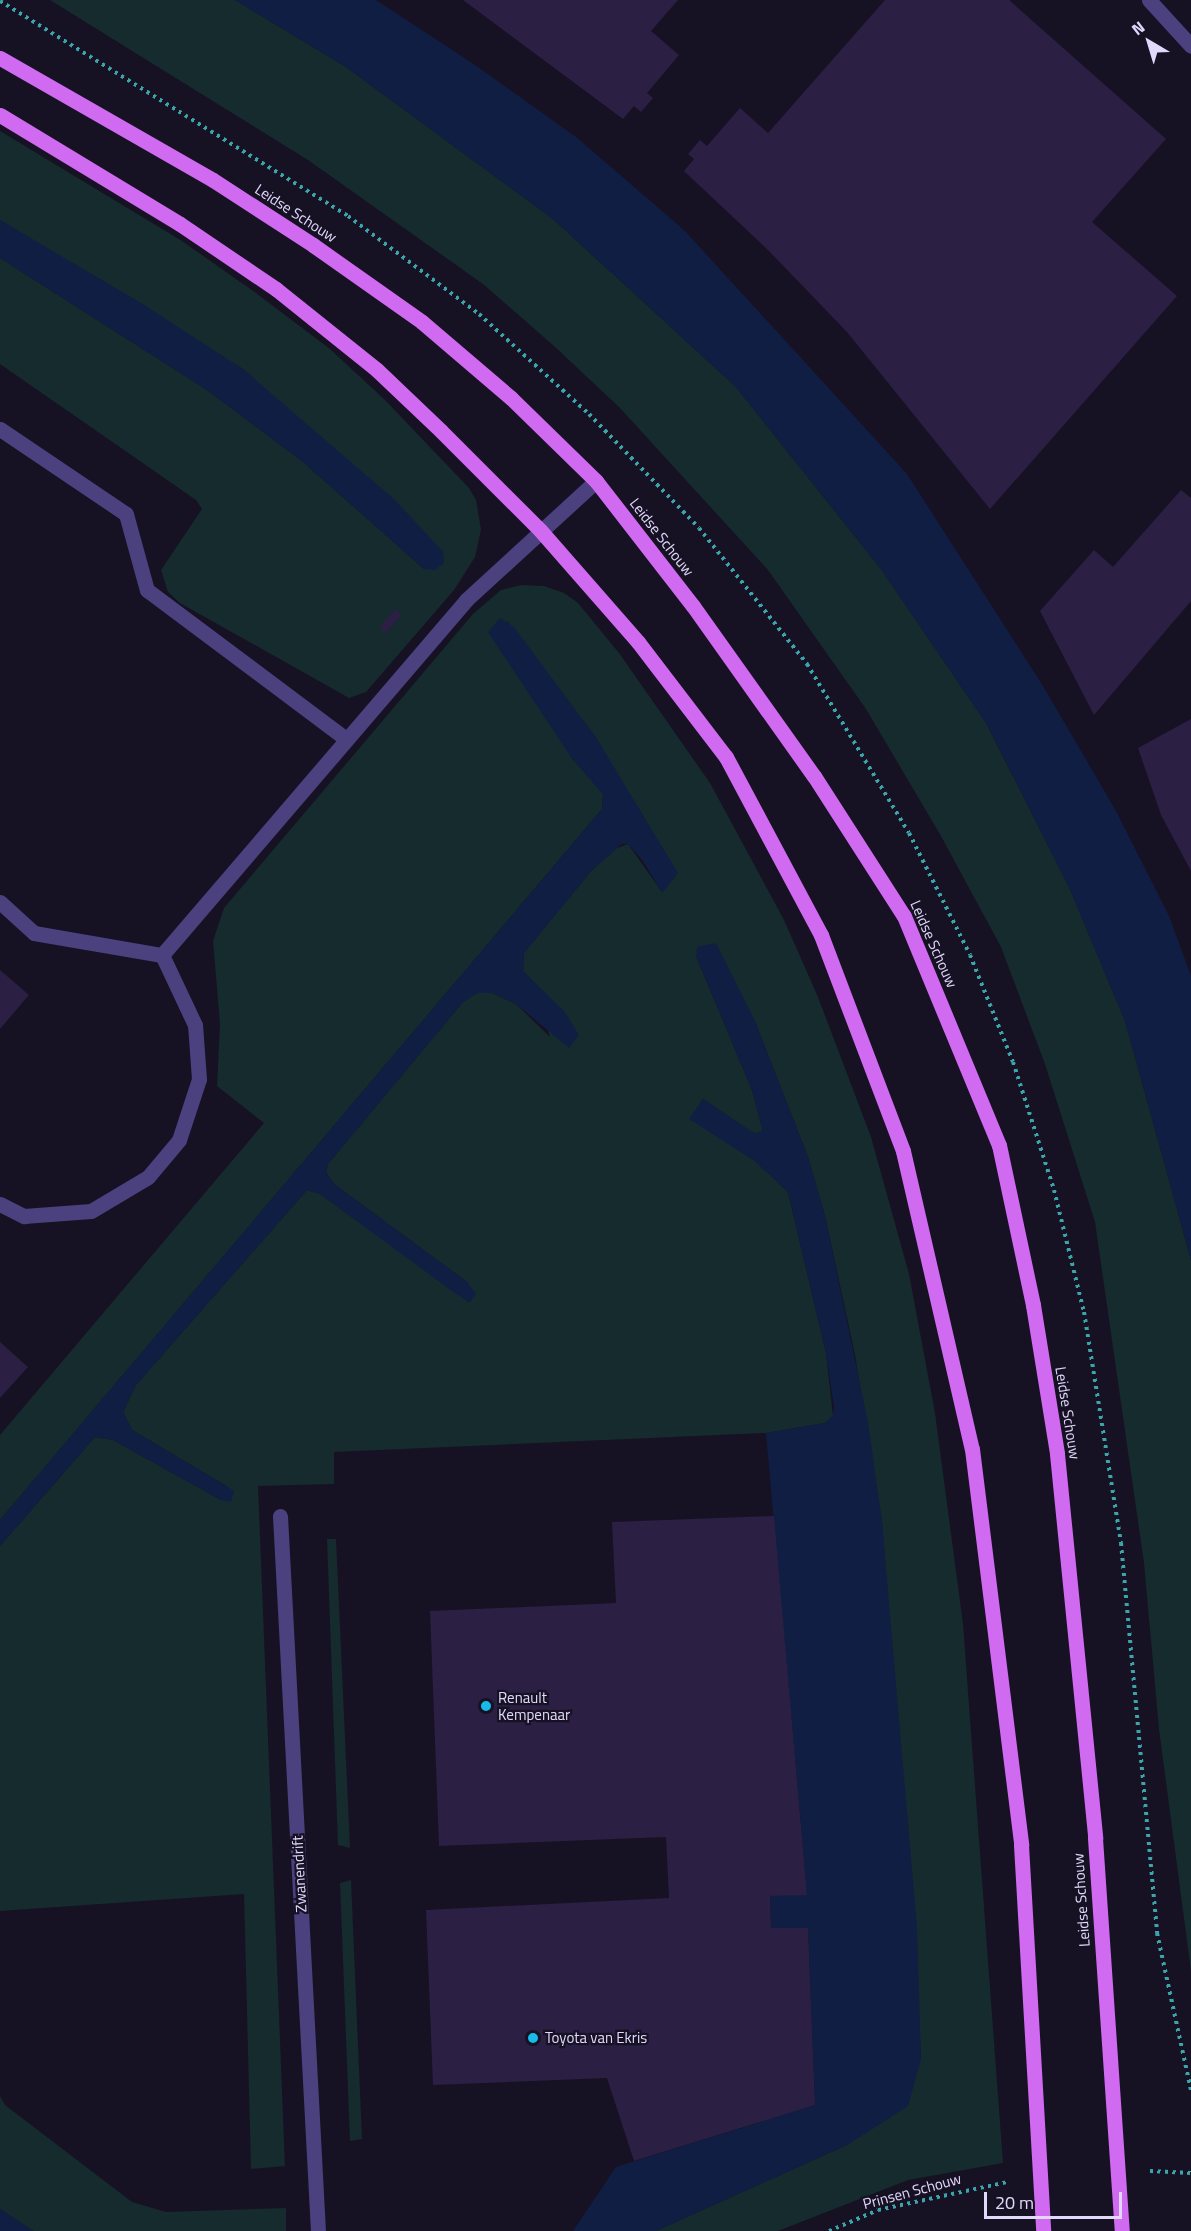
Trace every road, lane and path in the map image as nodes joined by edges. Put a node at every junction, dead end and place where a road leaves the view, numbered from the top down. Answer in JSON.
{"nodes":[{"id":1,"x":1149,"y":0,"type":"edge"},
{"id":2,"x":1191,"y":46,"type":"edge"},
{"id":3,"x":0,"y":58,"type":"edge"},
{"id":4,"x":0,"y":115,"type":"edge"},
{"id":5,"x":0,"y":429,"type":"edge"},
{"id":6,"x":596,"y":481,"type":"junction"},
{"id":7,"x":540,"y":530,"type":"junction"},
{"id":8,"x":346,"y":739,"type":"junction"},
{"id":9,"x":0,"y":902,"type":"edge"},
{"id":10,"x":162,"y":955,"type":"junction"},
{"id":11,"x":0,"y":1204,"type":"edge"},
{"id":12,"x":280,"y":1516,"type":"dead end"},
{"id":13,"x":1038,"y":2179,"type":"junction"},
{"id":14,"x":318,"y":2231,"type":"edge"},
{"id":15,"x":830,"y":2231,"type":"edge"},
{"id":16,"x":1043,"y":2231,"type":"edge"},
{"id":17,"x":1122,"y":2231,"type":"edge"}],
"edges":[{"from":1,"to":2,"type":"street"},
{"from":3,"to":6,"type":"main road","name":"Leidse Schouw"},
{"from":4,"to":7,"type":"main road"},
{"from":5,"to":8,"type":"street"},
{"from":6,"to":7,"type":"street"},
{"from":6,"to":17,"type":"main road","name":"Leidse Schouw"},
{"from":7,"to":8,"type":"street"},
{"from":7,"to":13,"type":"main road"},
{"from":8,"to":10,"type":"street"},
{"from":9,"to":10,"type":"street"},
{"from":10,"to":11,"type":"street"},
{"from":12,"to":14,"type":"street","name":"Zwanendrift"},
{"from":13,"to":15,"type":"path","name":"Prinsen Schouw"},
{"from":13,"to":16,"type":"main road"}]}
